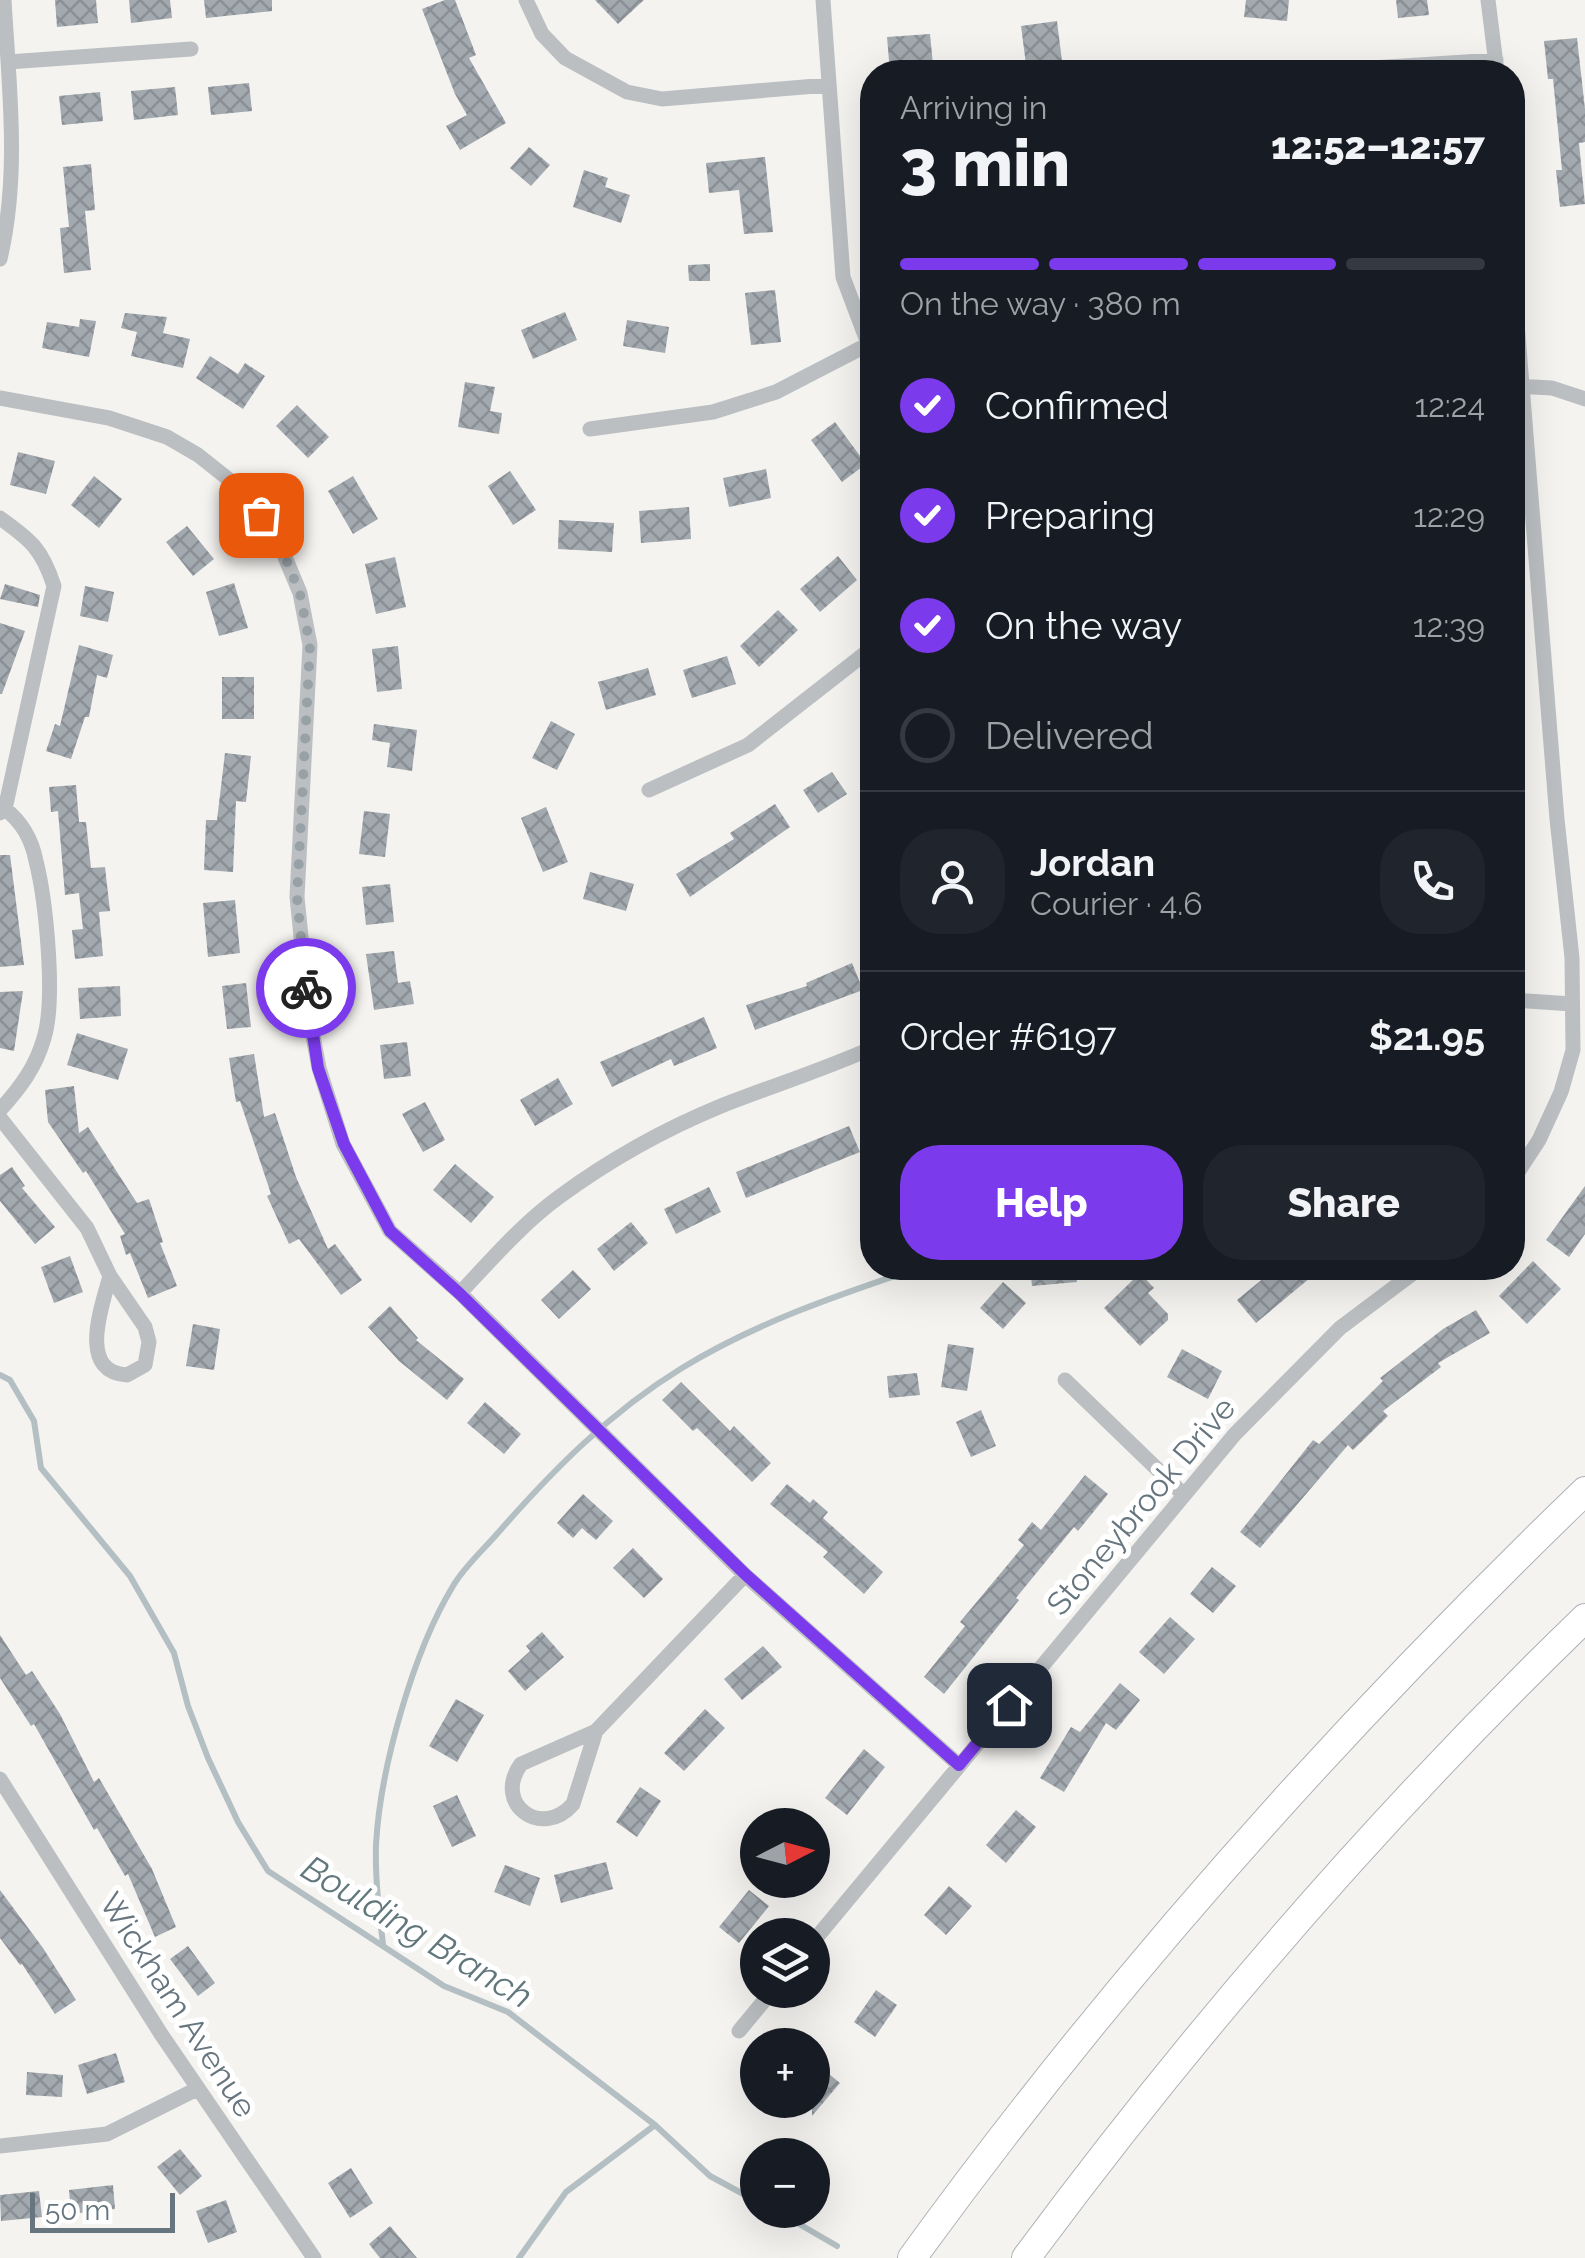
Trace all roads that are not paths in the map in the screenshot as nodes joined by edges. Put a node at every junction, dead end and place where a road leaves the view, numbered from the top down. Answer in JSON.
{"nodes":[{"id":1,"x":4,"y":0,"type":"edge"},
{"id":2,"x":526,"y":0,"type":"edge"},
{"id":3,"x":823,"y":0,"type":"edge"},
{"id":4,"x":1488,"y":0,"type":"edge"},
{"id":5,"x":191,"y":49,"type":"dead end"},
{"id":6,"x":1496,"y":60,"type":"edge"},
{"id":7,"x":8,"y":62,"type":"junction"},
{"id":8,"x":828,"y":85,"type":"junction"},
{"id":9,"x":0,"y":258,"type":"edge"},
{"id":10,"x":860,"y":323,"type":"edge"},
{"id":11,"x":860,"y":354,"type":"edge"},
{"id":12,"x":1525,"y":386,"type":"edge"},
{"id":13,"x":0,"y":398,"type":"edge"},
{"id":14,"x":1585,"y":399,"type":"edge"},
{"id":15,"x":590,"y":429,"type":"dead end"},
{"id":16,"x":1525,"y":464,"type":"edge"},
{"id":17,"x":0,"y":518,"type":"edge"},
{"id":18,"x":860,"y":657,"type":"edge"},
{"id":19,"x":648,"y":790,"type":"dead end"},
{"id":20,"x":3,"y":811,"type":"edge"},
{"id":21,"x":1525,"y":1001,"type":"edge"},
{"id":22,"x":1572,"y":1004,"type":"junction"},
{"id":23,"x":860,"y":1053,"type":"edge"},
{"id":24,"x":0,"y":1110,"type":"edge"},
{"id":25,"x":0,"y":1118,"type":"edge"},
{"id":26,"x":1525,"y":1162,"type":"edge"},
{"id":27,"x":110,"y":1276,"type":"junction"},
{"id":28,"x":1404,"y":1280,"type":"edge"},
{"id":29,"x":460,"y":1294,"type":"junction"},
{"id":30,"x":1065,"y":1380,"type":"dead end"},
{"id":31,"x":1585,"y":1491,"type":"edge"},
{"id":32,"x":1184,"y":1496,"type":"junction"},
{"id":33,"x":745,"y":1574,"type":"junction"},
{"id":34,"x":1585,"y":1618,"type":"edge"},
{"id":35,"x":596,"y":1731,"type":"junction"},
{"id":36,"x":959,"y":1765,"type":"junction"},
{"id":37,"x":0,"y":1780,"type":"edge"},
{"id":38,"x":6,"y":1800,"type":"edge"},
{"id":39,"x":830,"y":1921,"type":"edge"},
{"id":40,"x":759,"y":2008,"type":"edge"},
{"id":41,"x":742,"y":2028,"type":"edge"},
{"id":42,"x":197,"y":2089,"type":"junction"},
{"id":43,"x":0,"y":2146,"type":"edge"},
{"id":44,"x":314,"y":2258,"type":"edge"},
{"id":45,"x":912,"y":2258,"type":"edge"},
{"id":46,"x":1026,"y":2258,"type":"edge"}],
"edges":[{"from":1,"to":7,"type":"street"},
{"from":2,"to":8,"type":"street"},
{"from":3,"to":8,"type":"street"},
{"from":4,"to":6,"type":"street"},
{"from":5,"to":7,"type":"street"},
{"from":7,"to":9,"type":"street"},
{"from":8,"to":10,"type":"street"},
{"from":11,"to":15,"type":"street"},
{"from":12,"to":14,"type":"street"},
{"from":13,"to":29,"type":"street"},
{"from":16,"to":22,"type":"street"},
{"from":17,"to":20,"type":"street"},
{"from":18,"to":19,"type":"street"},
{"from":20,"to":24,"type":"street"},
{"from":21,"to":22,"type":"street"},
{"from":22,"to":26,"type":"street"},
{"from":23,"to":29,"type":"street"},
{"from":25,"to":27,"type":"street"},
{"from":27,"to":27,"type":"street"},
{"from":28,"to":32,"type":"street","name":"Stoneybrook Drive"},
{"from":29,"to":33,"type":"street"},
{"from":30,"to":32,"type":"street"},
{"from":31,"to":45,"type":"highway"},
{"from":32,"to":36,"type":"street","name":"Stoneybrook Drive"},
{"from":33,"to":35,"type":"street"},
{"from":33,"to":36,"type":"street"},
{"from":34,"to":46,"type":"highway"},
{"from":35,"to":35,"type":"street"},
{"from":36,"to":39,"type":"street","name":"Stoneybrook Drive"},
{"from":37,"to":38,"type":"street","name":"Wickham Avenue"},
{"from":38,"to":42,"type":"street","name":"Wickham Avenue"},
{"from":40,"to":41,"type":"street"},
{"from":42,"to":43,"type":"street"},
{"from":42,"to":44,"type":"street","name":"Wickham Avenue"}]}
